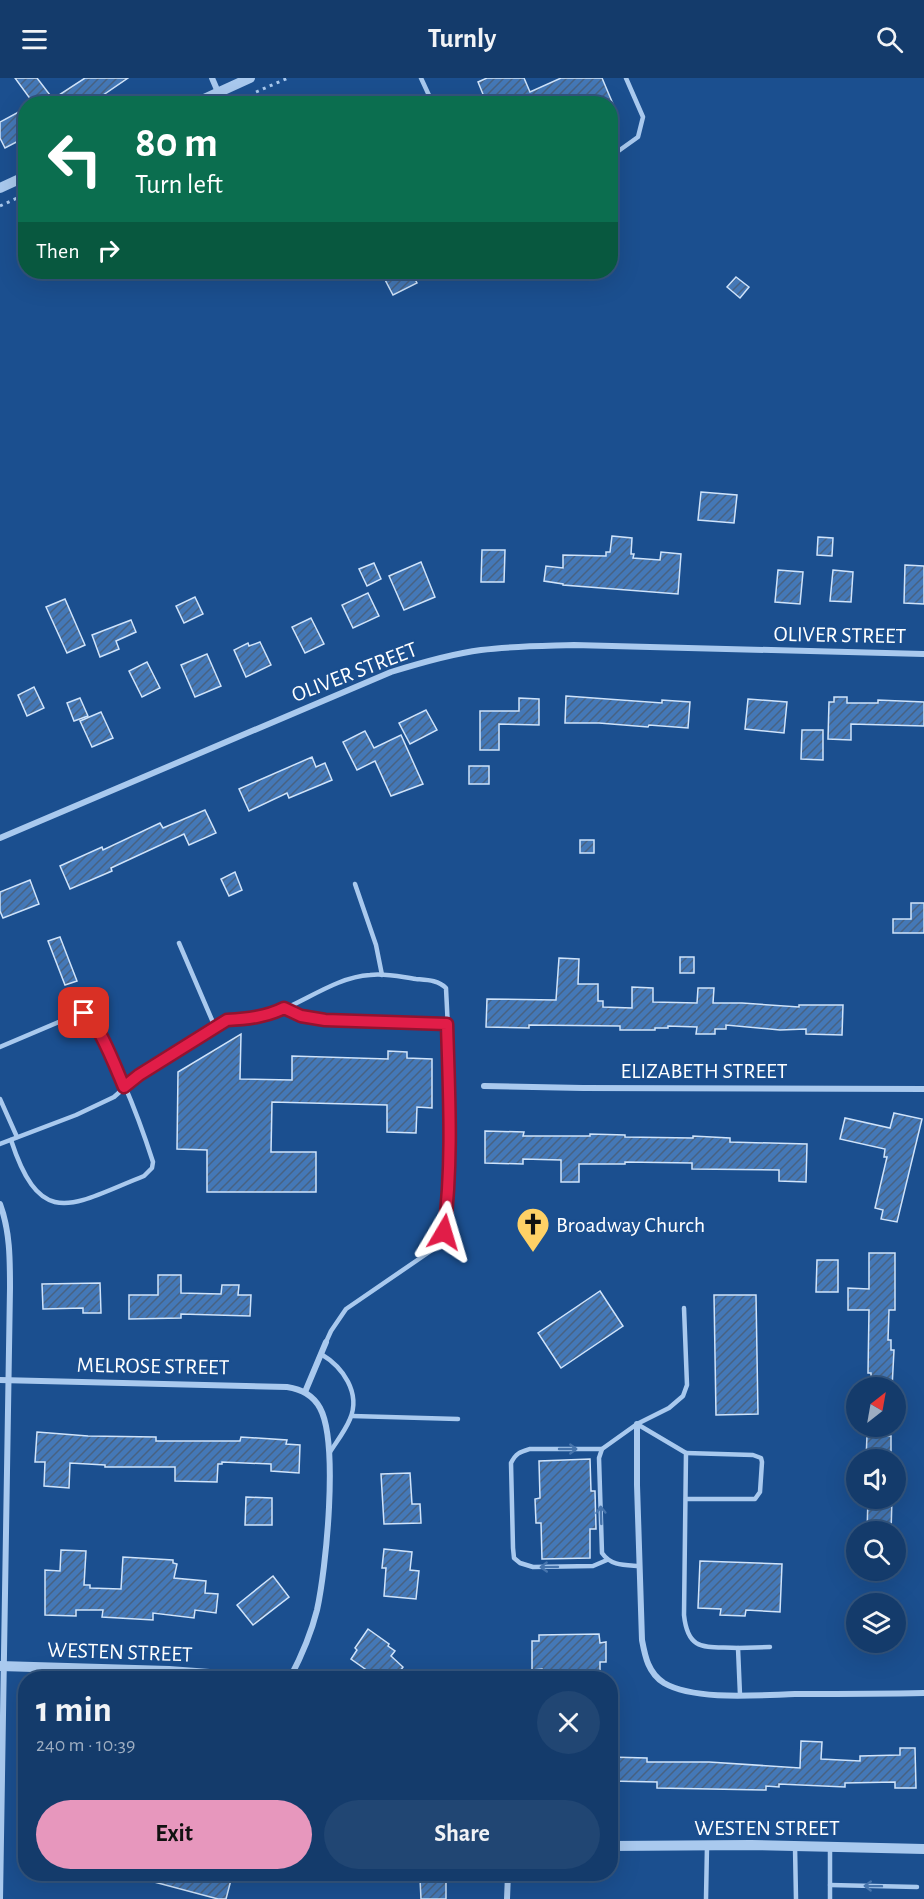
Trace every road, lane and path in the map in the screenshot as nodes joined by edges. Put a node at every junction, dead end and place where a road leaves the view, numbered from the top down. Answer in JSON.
{"nodes":[{"id":1,"x":212,"y":78,"type":"edge"},
{"id":2,"x":250,"y":78,"type":"edge"},
{"id":3,"x":421,"y":78,"type":"edge"},
{"id":4,"x":626,"y":78,"type":"edge"},
{"id":5,"x":218,"y":92,"type":"junction"},
{"id":6,"x":210,"y":96,"type":"edge"},
{"id":7,"x":429,"y":96,"type":"edge"},
{"id":8,"x":618,"y":152,"type":"edge"},
{"id":9,"x":18,"y":180,"type":"edge"},
{"id":10,"x":0,"y":188,"type":"edge"},
{"id":11,"x":18,"y":198,"type":"edge"},
{"id":12,"x":0,"y":206,"type":"edge"},
{"id":13,"x":924,"y":654,"type":"edge"},
{"id":14,"x":0,"y":838,"type":"edge"},
{"id":15,"x":355,"y":884,"type":"dead end"},
{"id":16,"x":179,"y":943,"type":"dead end"},
{"id":17,"x":382,"y":975,"type":"junction"},
{"id":18,"x":284,"y":1008,"type":"junction"},
{"id":19,"x":447,"y":1024,"type":"junction"},
{"id":20,"x":215,"y":1027,"type":"junction"},
{"id":21,"x":0,"y":1047,"type":"edge"},
{"id":22,"x":483,"y":1086,"type":"dead end"},
{"id":23,"x":124,"y":1087,"type":"junction"},
{"id":24,"x":924,"y":1089,"type":"edge"},
{"id":25,"x":0,"y":1099,"type":"edge"},
{"id":26,"x":17,"y":1137,"type":"junction"},
{"id":27,"x":11,"y":1140,"type":"junction"},
{"id":28,"x":0,"y":1144,"type":"edge"},
{"id":29,"x":0,"y":1204,"type":"edge"},
{"id":30,"x":684,"y":1308,"type":"dead end"},
{"id":31,"x":326,"y":1342,"type":"joint"},
{"id":32,"x":321,"y":1354,"type":"junction"},
{"id":33,"x":4,"y":1380,"type":"edge"},
{"id":34,"x":305,"y":1392,"type":"junction"},
{"id":35,"x":352,"y":1416,"type":"junction"},
{"id":36,"x":458,"y":1419,"type":"dead end"},
{"id":37,"x":638,"y":1424,"type":"junction"},
{"id":38,"x":602,"y":1449,"type":"junction"},
{"id":39,"x":328,"y":1454,"type":"junction"},
{"id":40,"x":686,"y":1454,"type":"junction"},
{"id":41,"x":686,"y":1500,"type":"junction"},
{"id":42,"x":607,"y":1560,"type":"junction"},
{"id":43,"x":639,"y":1566,"type":"junction"},
{"id":44,"x":770,"y":1647,"type":"dead end"},
{"id":45,"x":738,"y":1648,"type":"junction"},
{"id":46,"x":3,"y":1666,"type":"edge"},
{"id":47,"x":169,"y":1671,"type":"edge"},
{"id":48,"x":293,"y":1671,"type":"edge"},
{"id":49,"x":924,"y":1694,"type":"edge"},
{"id":50,"x":740,"y":1695,"type":"junction"},
{"id":51,"x":618,"y":1846,"type":"edge"},
{"id":52,"x":707,"y":1846,"type":"junction"},
{"id":53,"x":795,"y":1846,"type":"junction"},
{"id":54,"x":830,"y":1846,"type":"junction"},
{"id":55,"x":924,"y":1849,"type":"edge"},
{"id":56,"x":508,"y":1881,"type":"edge"},
{"id":57,"x":830,"y":1885,"type":"junction"},
{"id":58,"x":917,"y":1887,"type":"dead end"},
{"id":59,"x":0,"y":1899,"type":"edge"},
{"id":60,"x":507,"y":1899,"type":"edge"},
{"id":61,"x":706,"y":1899,"type":"edge"},
{"id":62,"x":796,"y":1899,"type":"edge"},
{"id":63,"x":830,"y":1899,"type":"edge"}],
"edges":[{"from":1,"to":5,"type":"street"},
{"from":2,"to":5,"type":"street"},
{"from":3,"to":7,"type":"lane"},
{"from":4,"to":8,"type":"lane"},
{"from":5,"to":6,"type":"street"},
{"from":9,"to":10,"type":"street"},
{"from":11,"to":12,"type":"path"},
{"from":13,"to":14,"type":"street","name":"OLIVER STREET"},
{"from":15,"to":17,"type":"lane"},
{"from":16,"to":20,"type":"lane"},
{"from":17,"to":18,"type":"lane"},
{"from":17,"to":19,"type":"lane"},
{"from":18,"to":19,"type":"lane"},
{"from":18,"to":20,"type":"lane"},
{"from":19,"to":31,"type":"lane"},
{"from":20,"to":23,"type":"lane"},
{"from":21,"to":23,"type":"lane"},
{"from":22,"to":24,"type":"street","name":"ELIZABETH STREET"},
{"from":23,"to":26,"type":"lane"},
{"from":23,"to":27,"type":"lane"},
{"from":25,"to":26,"type":"lane"},
{"from":26,"to":27,"type":"lane"},
{"from":27,"to":28,"type":"lane"},
{"from":29,"to":33,"type":"street"},
{"from":30,"to":37,"type":"lane"},
{"from":31,"to":32,"type":"street"},
{"from":32,"to":34,"type":"street"},
{"from":32,"to":35,"type":"lane"},
{"from":33,"to":34,"type":"street","name":"MELROSE STREET"},
{"from":33,"to":46,"type":"street"},
{"from":34,"to":39,"type":"street"},
{"from":35,"to":36,"type":"lane"},
{"from":35,"to":39,"type":"lane"},
{"from":37,"to":38,"type":"lane"},
{"from":37,"to":40,"type":"lane"},
{"from":37,"to":43,"type":"street"},
{"from":42,"to":38,"type":"lane","one_way":true},
{"from":42,"to":38,"type":"lane","one_way":true},
{"from":39,"to":48,"type":"street"},
{"from":40,"to":41,"type":"lane"},
{"from":40,"to":41,"type":"lane"},
{"from":41,"to":45,"type":"lane"},
{"from":42,"to":43,"type":"lane"},
{"from":43,"to":50,"type":"street"},
{"from":44,"to":45,"type":"lane"},
{"from":45,"to":50,"type":"lane"},
{"from":46,"to":47,"type":"street","name":"WESTEN STREET"},
{"from":46,"to":59,"type":"street"},
{"from":49,"to":50,"type":"street"},
{"from":51,"to":52,"type":"street","name":"WESTEN STREET"},
{"from":52,"to":53,"type":"street","name":"WESTEN STREET"},
{"from":52,"to":61,"type":"lane"},
{"from":53,"to":54,"type":"street","name":"WESTEN STREET"},
{"from":53,"to":62,"type":"lane"},
{"from":54,"to":55,"type":"street","name":"WESTEN STREET"},
{"from":54,"to":57,"type":"lane"},
{"from":56,"to":60,"type":"street"},
{"from":58,"to":57,"type":"lane","one_way":true},
{"from":57,"to":63,"type":"lane"}]}
